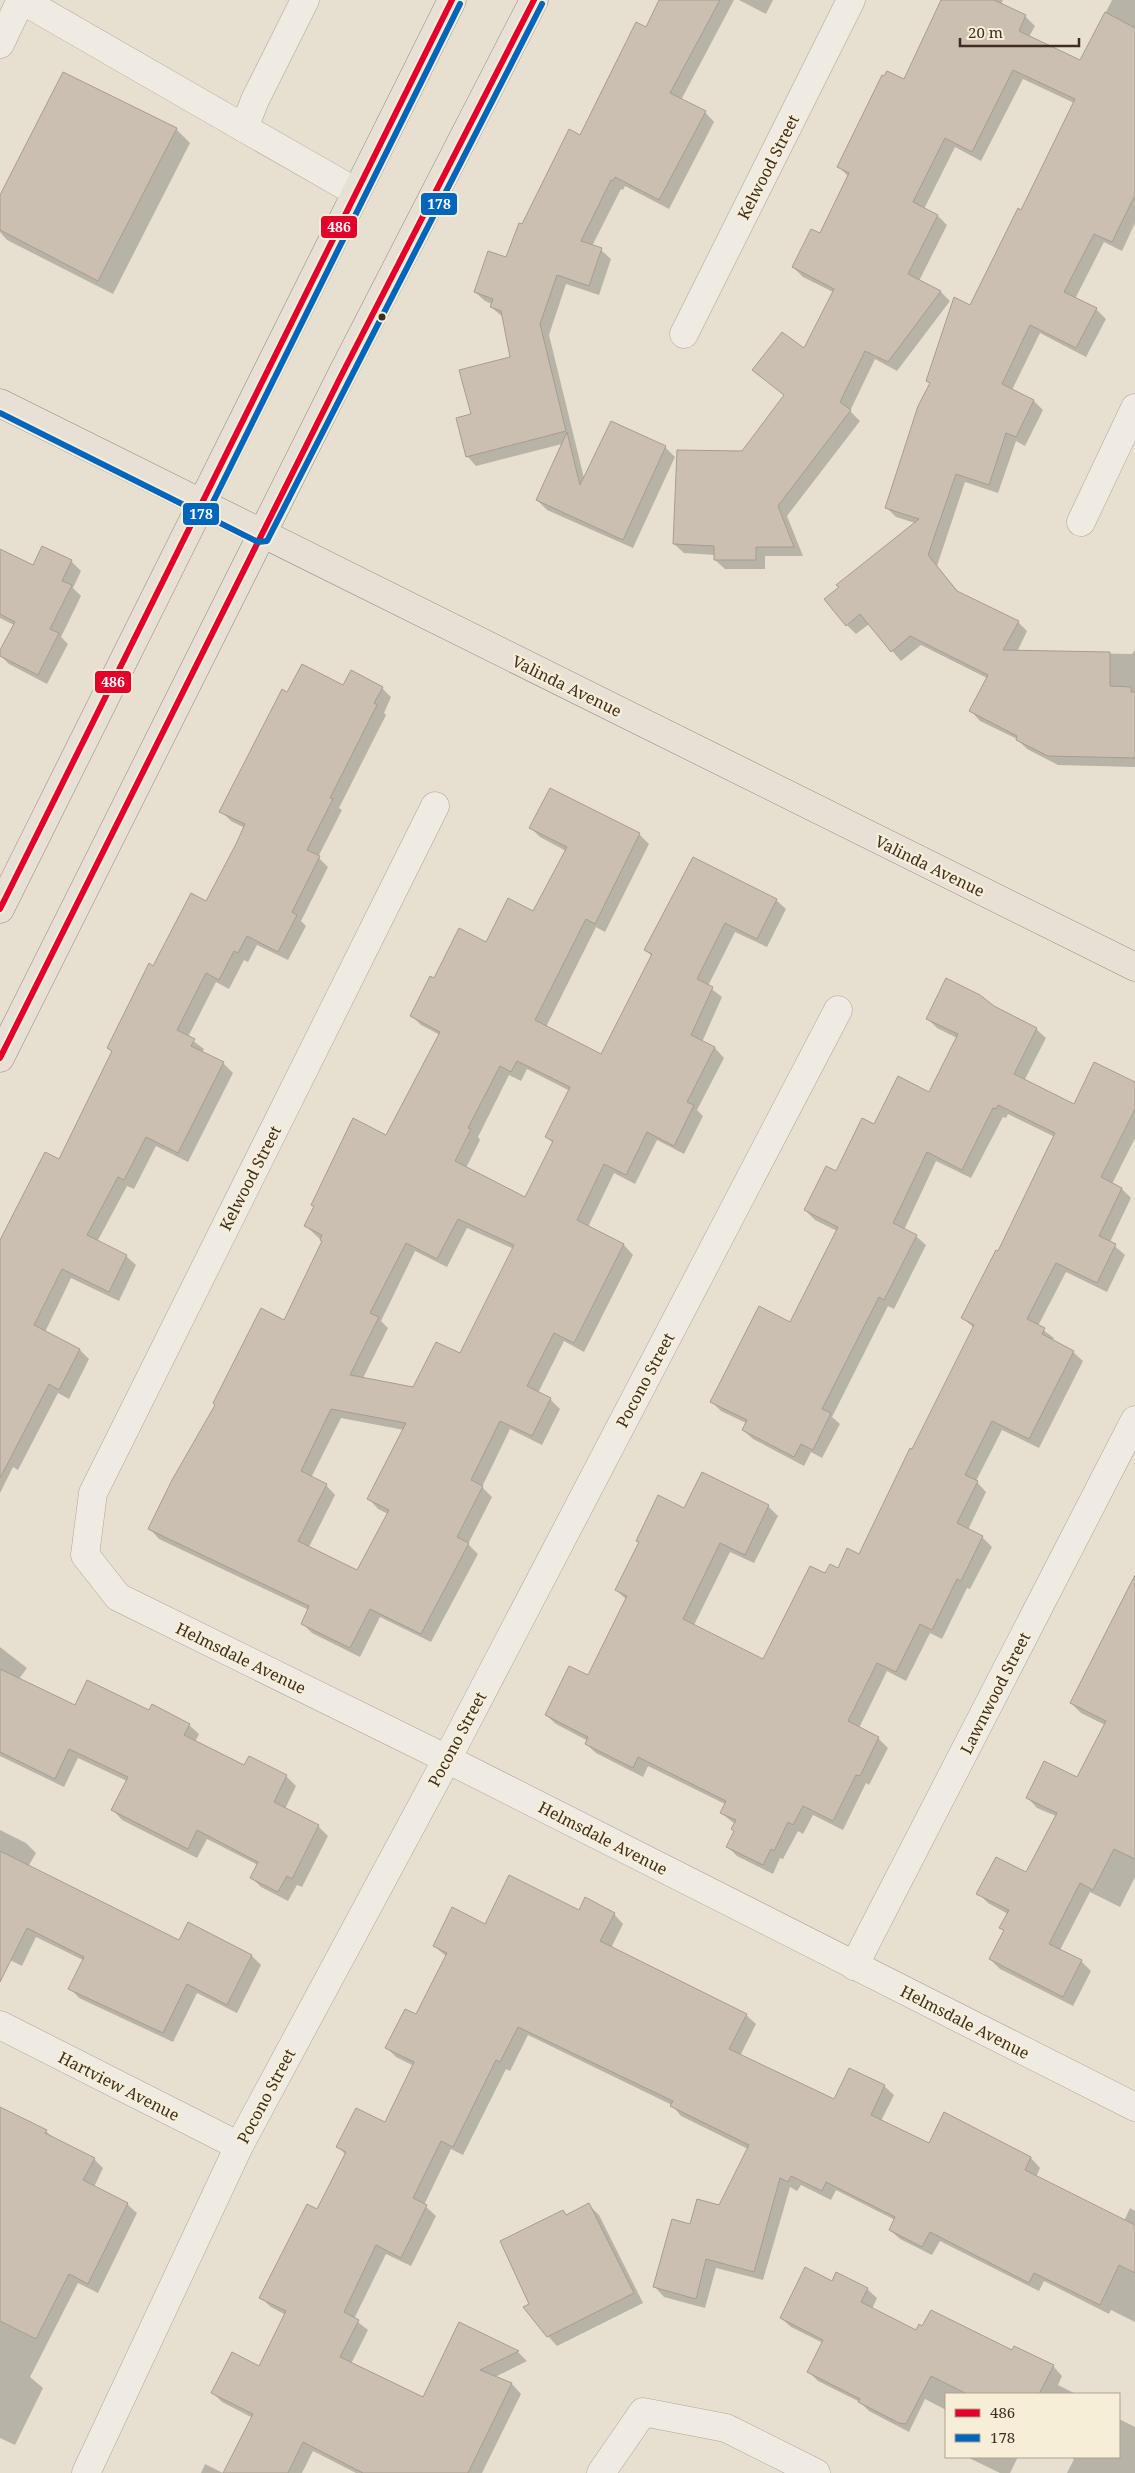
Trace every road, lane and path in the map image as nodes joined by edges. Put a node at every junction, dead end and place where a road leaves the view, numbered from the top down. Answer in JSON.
{"nodes":[{"id":1,"x":22,"y":0,"type":"edge"},
{"id":2,"x":305,"y":0,"type":"edge"},
{"id":3,"x":452,"y":0,"type":"edge"},
{"id":4,"x":534,"y":0,"type":"edge"},
{"id":5,"x":851,"y":0,"type":"edge"},
{"id":6,"x":0,"y":44,"type":"edge"},
{"id":7,"x":244,"y":128,"type":"junction"},
{"id":8,"x":356,"y":192,"type":"junction"},
{"id":9,"x":684,"y":334,"type":"dead end"},
{"id":10,"x":0,"y":404,"type":"edge"},
{"id":11,"x":1135,"y":408,"type":"edge"},
{"id":12,"x":202,"y":504,"type":"junction"},
{"id":13,"x":1081,"y":522,"type":"dead end"},
{"id":14,"x":262,"y":534,"type":"junction"},
{"id":15,"x":435,"y":806,"type":"dead end"},
{"id":16,"x":0,"y":909,"type":"edge"},
{"id":17,"x":1135,"y":967,"type":"edge"},
{"id":18,"x":838,"y":1010,"type":"dead end"},
{"id":19,"x":0,"y":1058,"type":"edge"},
{"id":20,"x":1135,"y":1420,"type":"edge"},
{"id":21,"x":85,"y":1555,"type":"joint"},
{"id":22,"x":447,"y":1759,"type":"junction"},
{"id":23,"x":854,"y":1966,"type":"junction"},
{"id":24,"x":0,"y":2025,"type":"edge"},
{"id":25,"x":1135,"y":2107,"type":"edge"},
{"id":26,"x":239,"y":2146,"type":"junction"},
{"id":27,"x":86,"y":2473,"type":"edge"},
{"id":28,"x":601,"y":2473,"type":"edge"},
{"id":29,"x":816,"y":2473,"type":"edge"}],
"edges":[{"from":1,"to":6,"type":"street"},
{"from":1,"to":7,"type":"street"},
{"from":2,"to":7,"type":"street"},
{"from":3,"to":8,"type":"main road"},
{"from":4,"to":14,"type":"main road"},
{"from":5,"to":9,"type":"street","name":"Kelwood Street"},
{"from":7,"to":8,"type":"street"},
{"from":8,"to":12,"type":"main road"},
{"from":10,"to":12,"type":"main road","name":"Valinda Avenue"},
{"from":11,"to":13,"type":"street"},
{"from":12,"to":14,"type":"main road","name":"Valinda Avenue"},
{"from":12,"to":16,"type":"main road"},
{"from":14,"to":17,"type":"main road","name":"Valinda Avenue"},
{"from":14,"to":19,"type":"main road"},
{"from":15,"to":21,"type":"street","name":"Kelwood Street"},
{"from":18,"to":22,"type":"street","name":"Pocono Street"},
{"from":20,"to":23,"type":"street","name":"Lawnwood Street"},
{"from":21,"to":22,"type":"street","name":"Helmsdale Avenue"},
{"from":22,"to":23,"type":"street","name":"Helmsdale Avenue"},
{"from":22,"to":26,"type":"street","name":"Pocono Street"},
{"from":23,"to":25,"type":"street","name":"Helmsdale Avenue"},
{"from":24,"to":26,"type":"street","name":"Hartview Avenue"},
{"from":26,"to":27,"type":"street","name":"Pocono Street"},
{"from":28,"to":29,"type":"street"}]}
